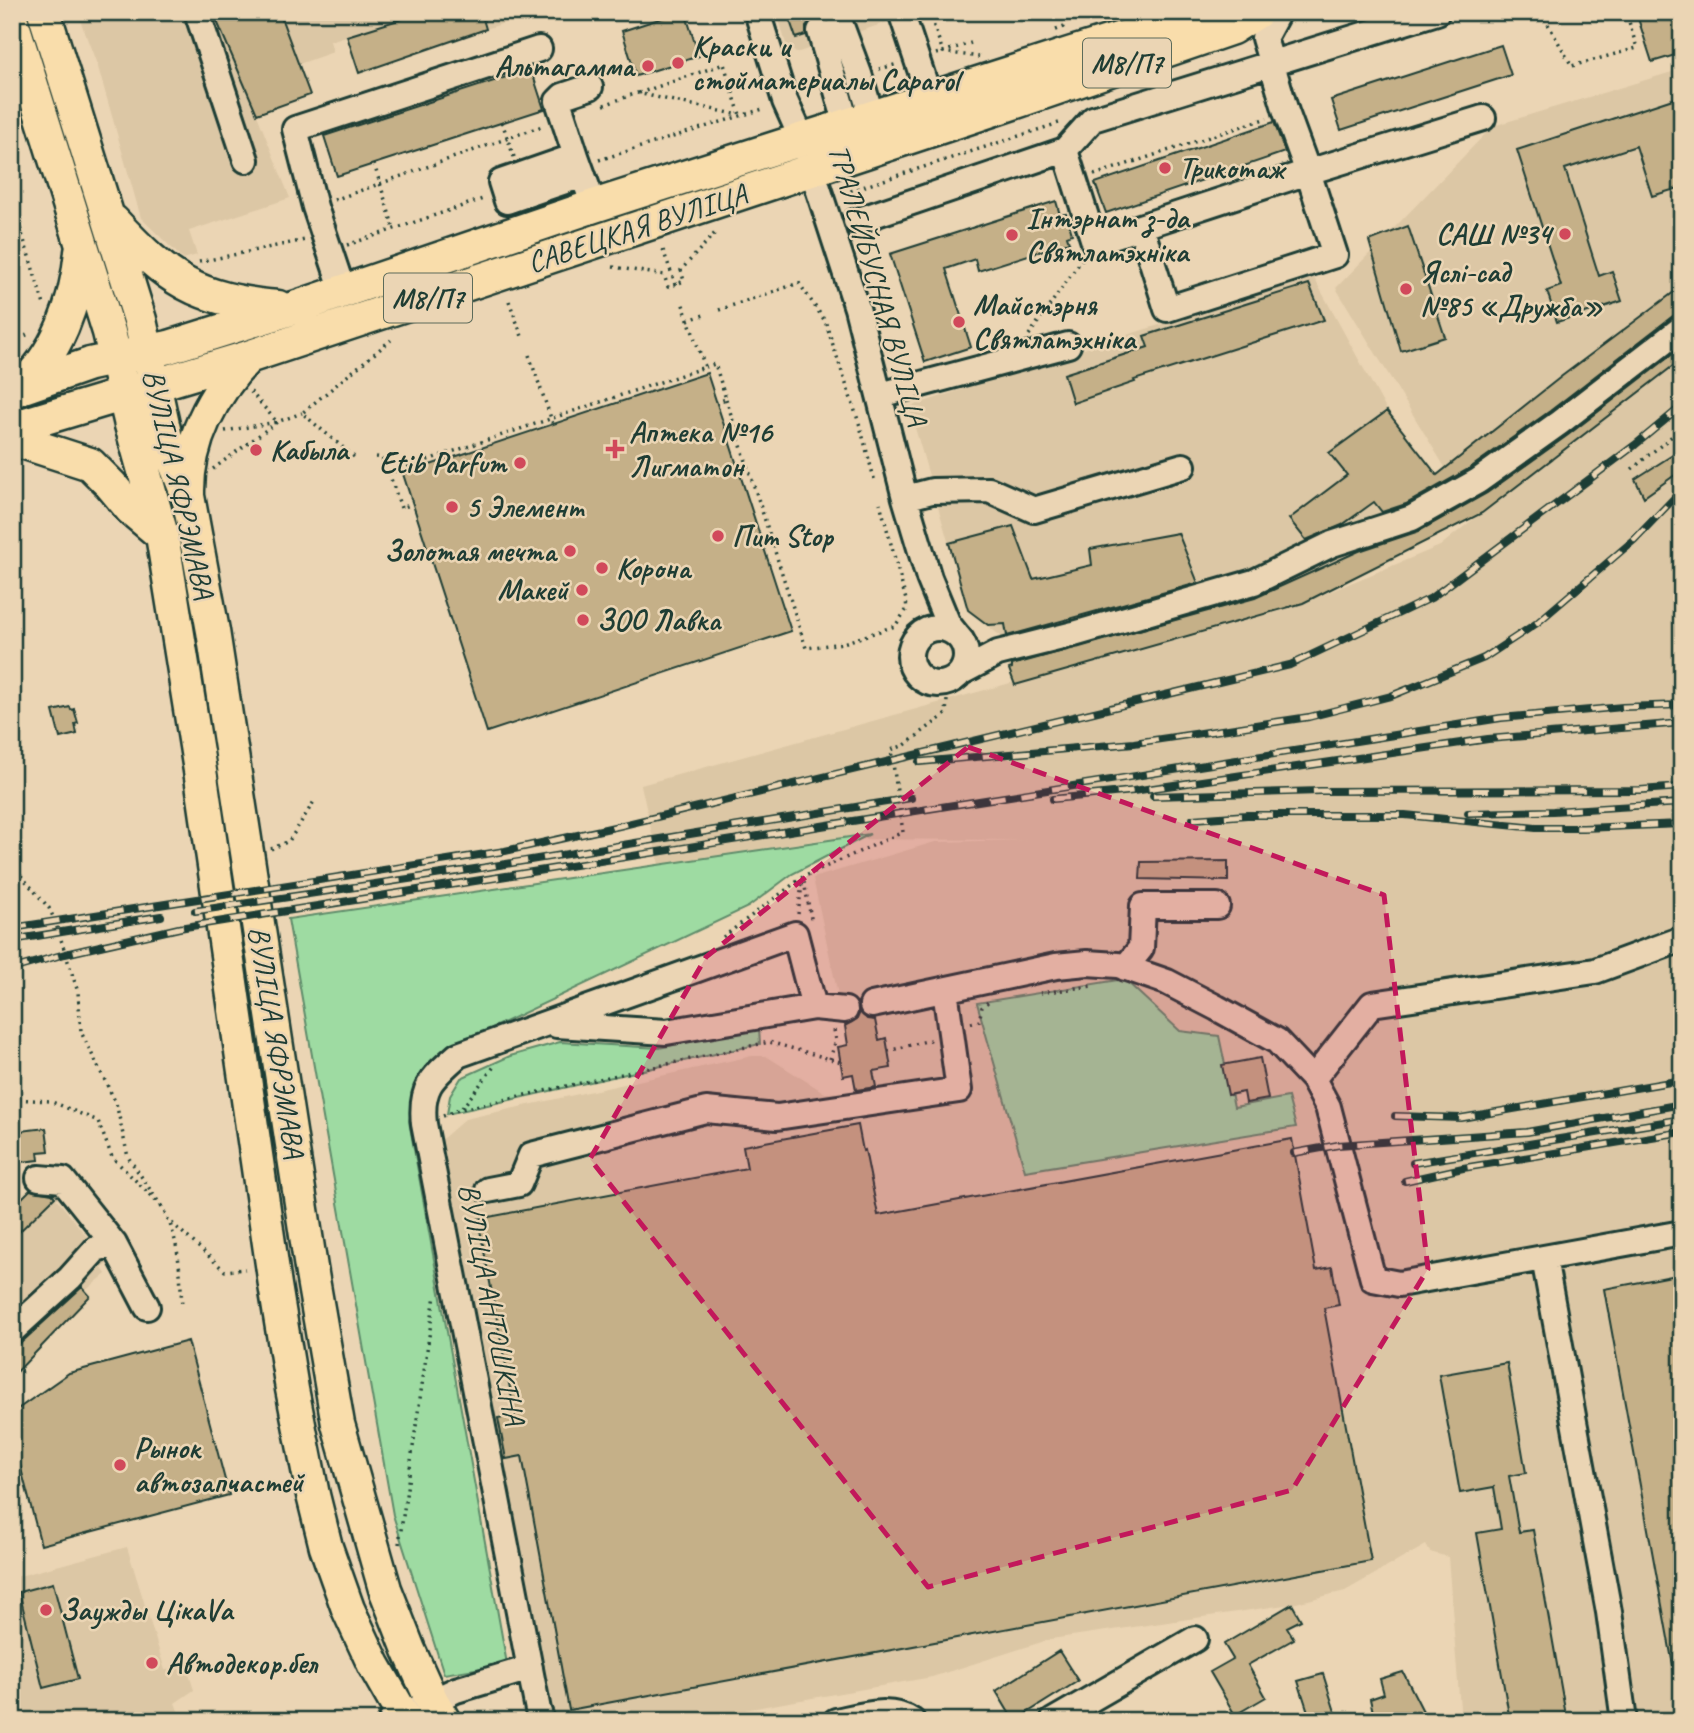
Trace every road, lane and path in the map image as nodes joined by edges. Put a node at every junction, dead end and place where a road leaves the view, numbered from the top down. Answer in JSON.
{"nodes":[{"id":1,"x":44,"y":12,"type":"edge"},
{"id":2,"x":197,"y":12,"type":"edge"},
{"id":3,"x":757,"y":12,"type":"edge"},
{"id":4,"x":901,"y":12,"type":"edge"},
{"id":5,"x":929,"y":12,"type":"edge"},
{"id":6,"x":1069,"y":12,"type":"edge"},
{"id":7,"x":1278,"y":12,"type":"edge"},
{"id":8,"x":1437,"y":12,"type":"edge"},
{"id":9,"x":1541,"y":12,"type":"edge"},
{"id":10,"x":1626,"y":12,"type":"edge"},
{"id":11,"x":1178,"y":16,"type":"edge"},
{"id":12,"x":12,"y":21,"type":"edge"},
{"id":13,"x":1251,"y":23,"type":"edge"},
{"id":14,"x":1064,"y":27,"type":"dead end"},
{"id":15,"x":971,"y":43,"type":"dead end"},
{"id":16,"x":539,"y":48,"type":"dead end"},
{"id":17,"x":943,"y":52,"type":"junction"},
{"id":18,"x":978,"y":57,"type":"dead end"},
{"id":19,"x":917,"y":59,"type":"junction"},
{"id":20,"x":1272,"y":64,"type":"junction"},
{"id":21,"x":859,"y":74,"type":"junction"},
{"id":22,"x":637,"y":93,"type":"junction"},
{"id":23,"x":594,"y":97,"type":"joint"},
{"id":24,"x":930,"y":99,"type":"junction"},
{"id":25,"x":785,"y":101,"type":"junction"},
{"id":26,"x":1286,"y":112,"type":"junction"},
{"id":27,"x":741,"y":116,"type":"junction"},
{"id":28,"x":563,"y":118,"type":"junction"},
{"id":29,"x":1483,"y":118,"type":"dead end"},
{"id":30,"x":1069,"y":120,"type":"dead end"},
{"id":31,"x":860,"y":122,"type":"junction"},
{"id":32,"x":802,"y":139,"type":"junction"},
{"id":33,"x":1065,"y":150,"type":"junction"},
{"id":34,"x":246,"y":160,"type":"dead end"},
{"id":35,"x":374,"y":164,"type":"dead end"},
{"id":36,"x":580,"y":166,"type":"junction"},
{"id":37,"x":812,"y":170,"type":"junction"},
{"id":38,"x":1308,"y":172,"type":"junction"},
{"id":39,"x":1076,"y":181,"type":"junction"},
{"id":40,"x":380,"y":183,"type":"junction"},
{"id":41,"x":505,"y":192,"type":"joint"},
{"id":42,"x":844,"y":192,"type":"dead end"},
{"id":43,"x":12,"y":201,"type":"edge"},
{"id":44,"x":594,"y":206,"type":"junction"},
{"id":45,"x":315,"y":207,"type":"junction"},
{"id":46,"x":14,"y":214,"type":"edge"},
{"id":47,"x":109,"y":217,"type":"junction"},
{"id":48,"x":856,"y":222,"type":"dead end"},
{"id":49,"x":1141,"y":227,"type":"junction"},
{"id":50,"x":394,"y":229,"type":"junction"},
{"id":51,"x":715,"y":233,"type":"dead end"},
{"id":52,"x":1094,"y":242,"type":"junction"},
{"id":53,"x":81,"y":247,"type":"junction"},
{"id":54,"x":663,"y":250,"type":"dead end"},
{"id":55,"x":329,"y":251,"type":"junction"},
{"id":56,"x":198,"y":262,"type":"dead end"},
{"id":57,"x":613,"y":267,"type":"dead end"},
{"id":58,"x":676,"y":286,"type":"junction"},
{"id":59,"x":343,"y":291,"type":"junction"},
{"id":60,"x":40,"y":292,"type":"dead end"},
{"id":61,"x":509,"y":301,"type":"dead end"},
{"id":62,"x":682,"y":302,"type":"dead end"},
{"id":63,"x":293,"y":308,"type":"junction"},
{"id":64,"x":719,"y":310,"type":"dead end"},
{"id":65,"x":704,"y":315,"type":"dead end"},
{"id":66,"x":688,"y":320,"type":"junction"},
{"id":67,"x":1682,"y":328,"type":"edge"},
{"id":68,"x":523,"y":339,"type":"dead end"},
{"id":69,"x":391,"y":340,"type":"dead end"},
{"id":70,"x":1068,"y":345,"type":"dead end"},
{"id":71,"x":148,"y":352,"type":"junction"},
{"id":72,"x":529,"y":355,"type":"dead end"},
{"id":73,"x":115,"y":359,"type":"junction"},
{"id":74,"x":1009,"y":362,"type":"junction"},
{"id":75,"x":705,"y":368,"type":"junction"},
{"id":76,"x":247,"y":372,"type":"junction"},
{"id":77,"x":155,"y":386,"type":"junction"},
{"id":78,"x":15,"y":390,"type":"edge"},
{"id":79,"x":880,"y":395,"type":"junction"},
{"id":80,"x":124,"y":396,"type":"junction"},
{"id":81,"x":726,"y":399,"type":"junction"},
{"id":82,"x":717,"y":402,"type":"dead end"},
{"id":83,"x":302,"y":412,"type":"junction"},
{"id":84,"x":553,"y":421,"type":"junction"},
{"id":85,"x":276,"y":422,"type":"junction"},
{"id":86,"x":12,"y":428,"type":"edge"},
{"id":87,"x":1682,"y":428,"type":"edge"},
{"id":88,"x":219,"y":432,"type":"dead end"},
{"id":89,"x":12,"y":442,"type":"edge"},
{"id":90,"x":354,"y":457,"type":"dead end"},
{"id":91,"x":376,"y":457,"type":"dead end"},
{"id":92,"x":1183,"y":466,"type":"dead end"},
{"id":93,"x":1632,"y":469,"type":"dead end"},
{"id":94,"x":389,"y":473,"type":"junction"},
{"id":95,"x":874,"y":482,"type":"dead end"},
{"id":96,"x":197,"y":485,"type":"junction"},
{"id":97,"x":905,"y":498,"type":"junction"},
{"id":98,"x":880,"y":503,"type":"dead end"},
{"id":99,"x":413,"y":504,"type":"dead end"},
{"id":100,"x":162,"y":535,"type":"junction"},
{"id":101,"x":929,"y":578,"type":"junction"},
{"id":102,"x":918,"y":636,"type":"junction"},
{"id":103,"x":960,"y":640,"type":"junction"},
{"id":104,"x":998,"y":653,"type":"junction"},
{"id":105,"x":955,"y":678,"type":"junction"},
{"id":106,"x":235,"y":778,"type":"junction"},
{"id":107,"x":202,"y":783,"type":"junction"},
{"id":108,"x":315,"y":800,"type":"dead end"},
{"id":109,"x":269,"y":849,"type":"dead end"},
{"id":110,"x":12,"y":865,"type":"edge"},
{"id":111,"x":1217,"y":906,"type":"dead end"},
{"id":112,"x":795,"y":934,"type":"junction"},
{"id":113,"x":1682,"y":939,"type":"edge"},
{"id":114,"x":1125,"y":968,"type":"junction"},
{"id":115,"x":1093,"y":985,"type":"dead end"},
{"id":116,"x":945,"y":990,"type":"junction"},
{"id":117,"x":1030,"y":994,"type":"dead end"},
{"id":118,"x":991,"y":999,"type":"dead end"},
{"id":119,"x":872,"y":1005,"type":"dead end"},
{"id":120,"x":814,"y":1007,"type":"junction"},
{"id":121,"x":845,"y":1010,"type":"dead end"},
{"id":122,"x":546,"y":1024,"type":"junction"},
{"id":123,"x":950,"y":1029,"type":"junction"},
{"id":124,"x":519,"y":1033,"type":"junction"},
{"id":125,"x":888,"y":1051,"type":"dead end"},
{"id":126,"x":841,"y":1062,"type":"dead end"},
{"id":127,"x":1313,"y":1079,"type":"junction"},
{"id":128,"x":12,"y":1099,"type":"edge"},
{"id":129,"x":461,"y":1109,"type":"junction"},
{"id":130,"x":434,"y":1119,"type":"dead end"},
{"id":131,"x":39,"y":1178,"type":"dead end"},
{"id":132,"x":488,"y":1190,"type":"dead end"},
{"id":133,"x":162,"y":1207,"type":"junction"},
{"id":134,"x":171,"y":1222,"type":"junction"},
{"id":135,"x":1682,"y":1233,"type":"edge"},
{"id":136,"x":114,"y":1244,"type":"junction"},
{"id":137,"x":1544,"y":1258,"type":"junction"},
{"id":138,"x":245,"y":1269,"type":"dead end"},
{"id":139,"x":437,"y":1283,"type":"dead end"},
{"id":140,"x":147,"y":1307,"type":"dead end"},
{"id":141,"x":182,"y":1307,"type":"dead end"},
{"id":142,"x":12,"y":1331,"type":"edge"},
{"id":143,"x":399,"y":1546,"type":"dead end"},
{"id":144,"x":1195,"y":1639,"type":"dead end"},
{"id":145,"x":530,"y":1668,"type":"junction"},
{"id":146,"x":438,"y":1711,"type":"edge"},
{"id":147,"x":400,"y":1719,"type":"edge"},
{"id":148,"x":542,"y":1721,"type":"edge"},
{"id":149,"x":836,"y":1721,"type":"edge"},
{"id":150,"x":912,"y":1721,"type":"edge"},
{"id":151,"x":1054,"y":1721,"type":"edge"},
{"id":152,"x":1624,"y":1721,"type":"edge"}],
"edges":[{"from":1,"to":47,"type":"main road","name":"ВУЛІЦА ЯФРЭМАВА"},
{"from":2,"to":34,"type":"street"},
{"from":3,"to":25,"type":"street","name":"ТРАЛЕЙБУСНАЯ ВУЛІЦА"},
{"from":4,"to":19,"type":"street"},
{"from":5,"to":17,"type":"path"},
{"from":6,"to":14,"type":"path"},
{"from":7,"to":13,"type":"street"},
{"from":8,"to":20,"type":"street"},
{"from":9,"to":10,"type":"path"},
{"from":11,"to":13,"type":"main road","name":"САВЕЦКАЯ ВУЛІЦА","number":"М8/П7"},
{"from":11,"to":24,"type":"main road","name":"САВЕЦКАЯ ВУЛІЦА","number":"М8/П7"},
{"from":12,"to":53,"type":"main road","name":"ВУЛІЦА ЯФРЭМАВА"},
{"from":13,"to":20,"type":"street"},
{"from":13,"to":37,"type":"main road","name":"САВЕЦКАЯ ВУЛІЦА","number":"М8/П7"},
{"from":15,"to":17,"type":"path"},
{"from":16,"to":45,"type":"street"},
{"from":17,"to":18,"type":"path"},
{"from":17,"to":19,"type":"path"},
{"from":19,"to":21,"type":"path"},
{"from":19,"to":24,"type":"street"},
{"from":20,"to":26,"type":"street"},
{"from":20,"to":33,"type":"street"},
{"from":21,"to":31,"type":"street"},
{"from":21,"to":31,"type":"street"},
{"from":22,"to":23,"type":"path"},
{"from":22,"to":27,"type":"path"},
{"from":22,"to":27,"type":"path"},
{"from":23,"to":28,"type":"street"},
{"from":24,"to":31,"type":"main road","name":"САВЕЦКАЯ ВУЛІЦА","number":"М8/П7"},
{"from":25,"to":27,"type":"path"},
{"from":25,"to":32,"type":"street","name":"ТРАЛЕЙБУСНАЯ ВУЛІЦА"},
{"from":26,"to":38,"type":"street"},
{"from":26,"to":39,"type":"path"},
{"from":27,"to":36,"type":"path"},
{"from":28,"to":36,"type":"street"},
{"from":28,"to":40,"type":"path"},
{"from":29,"to":38,"type":"street"},
{"from":30,"to":42,"type":"path"},
{"from":31,"to":32,"type":"main road","name":"САВЕЦКАЯ ВУЛІЦА","number":"М8/П7"},
{"from":32,"to":37,"type":"street","name":"ТРАЛЕЙБУСНАЯ ВУЛІЦА"},
{"from":32,"to":44,"type":"main road","name":"САВЕЦКАЯ ВУЛІЦА","number":"М8/П7"},
{"from":33,"to":39,"type":"street"},
{"from":33,"to":48,"type":"street"},
{"from":35,"to":40,"type":"path"},
{"from":36,"to":41,"type":"street"},
{"from":36,"to":44,"type":"street"},
{"from":37,"to":76,"type":"main road","name":"САВЕЦКАЯ ВУЛІЦА","number":"М8/П7"},
{"from":37,"to":79,"type":"street","name":"ТРАЛЕЙБУСНАЯ ВУЛІЦА"},
{"from":38,"to":49,"type":"street"},
{"from":38,"to":49,"type":"street"},
{"from":39,"to":52,"type":"street"},
{"from":40,"to":45,"type":"path"},
{"from":40,"to":50,"type":"path"},
{"from":41,"to":50,"type":"path"},
{"from":43,"to":46,"type":"path"},
{"from":44,"to":59,"type":"main road","name":"САВЕЦКАЯ ВУЛІЦА","number":"М8/П7"},
{"from":45,"to":55,"type":"street"},
{"from":46,"to":60,"type":"path"},
{"from":47,"to":63,"type":"main road"},
{"from":47,"to":71,"type":"main road","name":"ВУЛІЦА ЯФРЭМАВА"},
{"from":49,"to":52,"type":"street"},
{"from":50,"to":55,"type":"path"},
{"from":51,"to":58,"type":"path"},
{"from":52,"to":74,"type":"path"},
{"from":53,"to":73,"type":"main road","name":"ВУЛІЦА ЯФРЭМАВА"},
{"from":53,"to":78,"type":"main road"},
{"from":54,"to":58,"type":"path"},
{"from":55,"to":56,"type":"path"},
{"from":55,"to":59,"type":"street"},
{"from":57,"to":58,"type":"path"},
{"from":59,"to":63,"type":"main road","name":"САВЕЦКАЯ ВУЛІЦА","number":"М8/П7"},
{"from":61,"to":68,"type":"path"},
{"from":62,"to":66,"type":"path"},
{"from":63,"to":71,"type":"main road","name":"САВЕЦКАЯ ВУЛІЦА","number":"М8/П7"},
{"from":64,"to":95,"type":"path"},
{"from":65,"to":66,"type":"path"},
{"from":66,"to":75,"type":"path"},
{"from":67,"to":104,"type":"street"},
{"from":69,"to":83,"type":"path"},
{"from":70,"to":74,"type":"street"},
{"from":71,"to":73,"type":"main road","name":"САВЕЦКАЯ ВУЛІЦА","number":"М8/П7"},
{"from":71,"to":77,"type":"main road","name":"ВУЛІЦА ЯФРЭМАВА"},
{"from":72,"to":84,"type":"path"},
{"from":73,"to":78,"type":"main road","name":"САВЕЦКАЯ ВУЛІЦА","number":"М8/П7"},
{"from":73,"to":80,"type":"main road","name":"ВУЛІЦА ЯФРЭМАВА"},
{"from":74,"to":79,"type":"street"},
{"from":75,"to":81,"type":"path"},
{"from":75,"to":84,"type":"path"},
{"from":76,"to":77,"type":"main road","name":"САВЕЦКАЯ ВУЛІЦА","number":"М8/П7"},
{"from":76,"to":85,"type":"path"},
{"from":76,"to":96,"type":"main road"},
{"from":77,"to":80,"type":"main road","name":"САВЕЦКАЯ ВУЛІЦА","number":"М8/П7"},
{"from":77,"to":96,"type":"main road","name":"ВУЛІЦА ЯФРЭМАВА"},
{"from":79,"to":97,"type":"street","name":"ТРАЛЕЙБУСНАЯ ВУЛІЦА"},
{"from":80,"to":86,"type":"main road","name":"САВЕЦКАЯ ВУЛІЦА","number":"М8/П7"},
{"from":80,"to":100,"type":"main road","name":"ВУЛІЦА ЯФРЭМАВА"},
{"from":81,"to":82,"type":"path"},
{"from":81,"to":98,"type":"path"},
{"from":83,"to":85,"type":"path"},
{"from":83,"to":90,"type":"path"},
{"from":84,"to":94,"type":"path"},
{"from":85,"to":88,"type":"path"},
{"from":85,"to":96,"type":"path"},
{"from":87,"to":93,"type":"path"},
{"from":89,"to":100,"type":"main road"},
{"from":91,"to":94,"type":"path"},
{"from":92,"to":97,"type":"street"},
{"from":94,"to":99,"type":"path"},
{"from":96,"to":106,"type":"main road","name":"ВУЛІЦА ЯФРЭМАВА"},
{"from":97,"to":101,"type":"street","name":"ТРАЛЕЙБУСНАЯ ВУЛІЦА"},
{"from":100,"to":107,"type":"main road","name":"ВУЛІЦА ЯФРЭМАВА"},
{"from":101,"to":102,"type":"street","name":"ТРАЛЕЙБУСНАЯ ВУЛІЦА"},
{"from":101,"to":103,"type":"street","name":"ТРАЛЕЙБУСНАЯ ВУЛІЦА"},
{"from":102,"to":103,"type":"street"},
{"from":102,"to":105,"type":"street"},
{"from":103,"to":104,"type":"street"},
{"from":103,"to":105,"type":"street"},
{"from":104,"to":105,"type":"street"},
{"from":105,"to":112,"type":"path"},
{"from":106,"to":107,"type":"main road"},
{"from":106,"to":146,"type":"main road","name":"ВУЛІЦА ЯФРЭМАВА"},
{"from":107,"to":147,"type":"main road","name":"ВУЛІЦА ЯФРЭМАВА"},
{"from":108,"to":109,"type":"path"},
{"from":110,"to":133,"type":"path"},
{"from":111,"to":114,"type":"street"},
{"from":112,"to":120,"type":"street"},
{"from":112,"to":122,"type":"street","name":"ВУЛІЦА АНТОШКІНА"},
{"from":113,"to":127,"type":"street"},
{"from":114,"to":116,"type":"street"},
{"from":114,"to":127,"type":"street"},
{"from":115,"to":117,"type":"path"},
{"from":116,"to":119,"type":"street"},
{"from":116,"to":123,"type":"street"},
{"from":118,"to":123,"type":"path"},
{"from":120,"to":121,"type":"street"},
{"from":120,"to":122,"type":"street"},
{"from":122,"to":124,"type":"street","name":"ВУЛІЦА АНТОШКІНА"},
{"from":123,"to":125,"type":"path"},
{"from":123,"to":132,"type":"street"},
{"from":124,"to":129,"type":"path"},
{"from":124,"to":145,"type":"street","name":"ВУЛІЦА АНТОШКІНА"},
{"from":126,"to":129,"type":"path"},
{"from":127,"to":137,"type":"street"},
{"from":128,"to":133,"type":"path"},
{"from":129,"to":130,"type":"path"},
{"from":131,"to":136,"type":"street"},
{"from":133,"to":134,"type":"path"},
{"from":134,"to":138,"type":"path"},
{"from":134,"to":141,"type":"path"},
{"from":135,"to":137,"type":"street"},
{"from":136,"to":140,"type":"street"},
{"from":136,"to":142,"type":"street"},
{"from":137,"to":152,"type":"street"},
{"from":139,"to":143,"type":"path"},
{"from":144,"to":151,"type":"street"},
{"from":145,"to":146,"type":"street"},
{"from":145,"to":148,"type":"street","name":"ВУЛІЦА АНТОШКІНА"},
{"from":146,"to":147,"type":"street"},
{"from":149,"to":150,"type":"street"}]}
